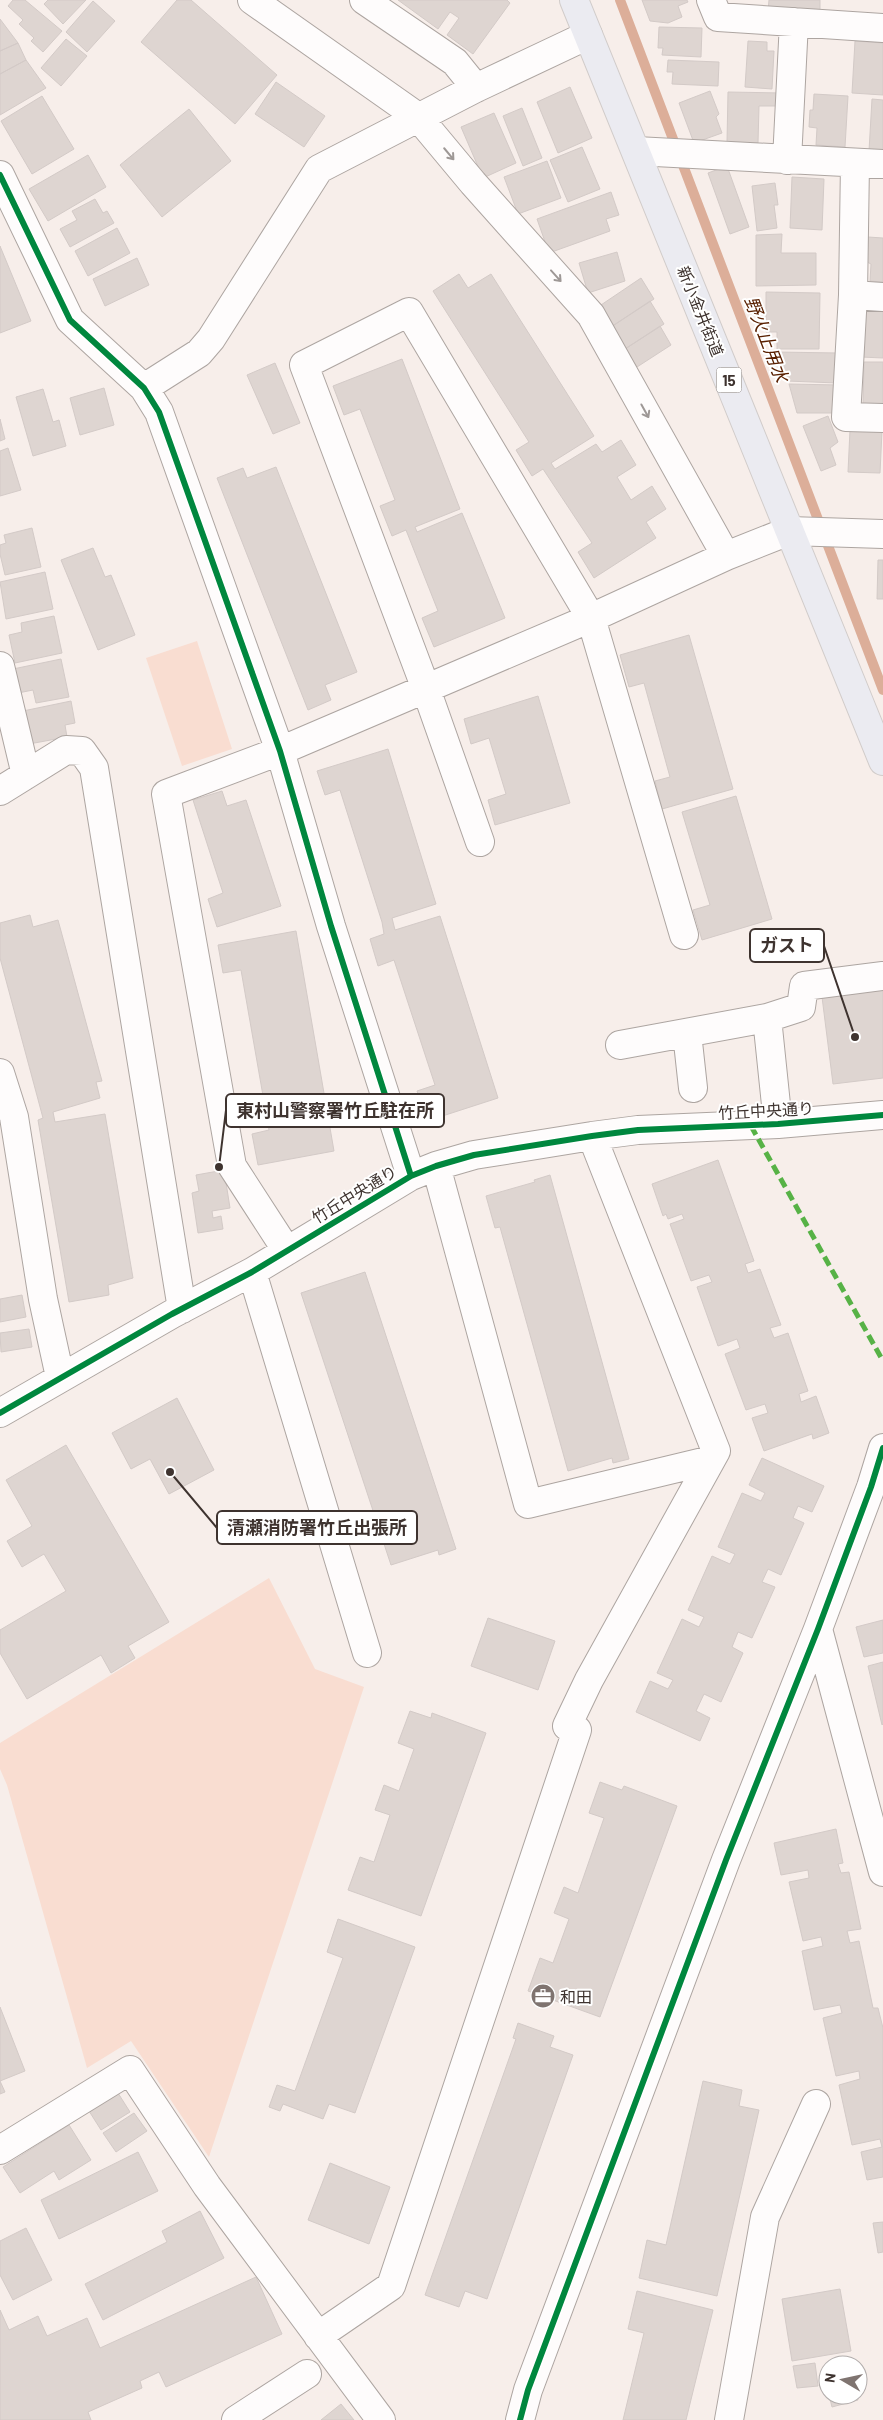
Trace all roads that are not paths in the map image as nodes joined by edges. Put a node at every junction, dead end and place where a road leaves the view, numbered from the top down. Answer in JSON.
{"nodes":[{"id":1,"x":252,"y":0,"type":"edge"},
{"id":2,"x":364,"y":0,"type":"edge"},
{"id":3,"x":574,"y":0,"type":"edge"},
{"id":4,"x":711,"y":0,"type":"edge"},
{"id":5,"x":794,"y":22,"type":"junction"},
{"id":6,"x":883,"y":28,"type":"edge"},
{"id":7,"x":588,"y":35,"type":"junction"},
{"id":8,"x":476,"y":88,"type":"junction"},
{"id":9,"x":418,"y":117,"type":"junction"},
{"id":10,"x":636,"y":151,"type":"junction"},
{"id":11,"x":787,"y":160,"type":"junction"},
{"id":12,"x":855,"y":163,"type":"junction"},
{"id":13,"x":883,"y":164,"type":"edge"},
{"id":14,"x":0,"y":175,"type":"edge"},
{"id":15,"x":853,"y":295,"type":"junction"},
{"id":16,"x":883,"y":297,"type":"edge"},
{"id":17,"x":144,"y":388,"type":"junction"},
{"id":18,"x":883,"y":418,"type":"edge"},
{"id":19,"x":814,"y":532,"type":"junction"},
{"id":20,"x":883,"y":534,"type":"edge"},
{"id":21,"x":726,"y":556,"type":"junction"},
{"id":22,"x":591,"y":618,"type":"junction"},
{"id":23,"x":0,"y":666,"type":"edge"},
{"id":24,"x":426,"y":689,"type":"junction"},
{"id":25,"x":280,"y":751,"type":"junction"},
{"id":26,"x":883,"y":761,"type":"edge"},
{"id":27,"x":26,"y":775,"type":"junction"},
{"id":28,"x":0,"y":791,"type":"edge"},
{"id":29,"x":480,"y":842,"type":"dead end"},
{"id":30,"x":684,"y":935,"type":"dead end"},
{"id":31,"x":883,"y":976,"type":"edge"},
{"id":32,"x":766,"y":1018,"type":"junction"},
{"id":33,"x":687,"y":1032,"type":"junction"},
{"id":34,"x":620,"y":1045,"type":"dead end"},
{"id":35,"x":0,"y":1073,"type":"edge"},
{"id":36,"x":693,"y":1088,"type":"dead end"},
{"id":37,"x":883,"y":1115,"type":"edge"},
{"id":38,"x":778,"y":1124,"type":"junction"},
{"id":39,"x":592,"y":1136,"type":"junction"},
{"id":40,"x":436,"y":1166,"type":"junction"},
{"id":41,"x":411,"y":1176,"type":"junction"},
{"id":42,"x":287,"y":1251,"type":"junction"},
{"id":43,"x":252,"y":1272,"type":"junction"},
{"id":44,"x":182,"y":1309,"type":"junction"},
{"id":45,"x":60,"y":1377,"type":"junction"},
{"id":46,"x":0,"y":1414,"type":"edge"},
{"id":47,"x":883,"y":1448,"type":"edge"},
{"id":48,"x":711,"y":1460,"type":"junction"},
{"id":49,"x":818,"y":1629,"type":"junction"},
{"id":50,"x":367,"y":1653,"type":"dead end"},
{"id":51,"x":883,"y":1872,"type":"edge"},
{"id":52,"x":816,"y":2104,"type":"dead end"},
{"id":53,"x":0,"y":2150,"type":"edge"},
{"id":54,"x":318,"y":2336,"type":"junction"},
{"id":55,"x":307,"y":2374,"type":"dead end"},
{"id":56,"x":236,"y":2420,"type":"edge"},
{"id":57,"x":381,"y":2420,"type":"edge"},
{"id":58,"x":520,"y":2420,"type":"edge"},
{"id":59,"x":728,"y":2420,"type":"edge"}],
"edges":[{"from":1,"to":9,"type":"street"},
{"from":2,"to":8,"type":"street"},
{"from":3,"to":7,"type":"main road","name":"新小金井街道","number":"15"},
{"from":4,"to":5,"type":"street"},
{"from":5,"to":6,"type":"street"},
{"from":5,"to":11,"type":"street"},
{"from":7,"to":8,"type":"street"},
{"from":7,"to":10,"type":"main road","name":"新小金井街道","number":"15"},
{"from":8,"to":9,"type":"street"},
{"from":9,"to":17,"type":"street"},
{"from":9,"to":21,"type":"street","one_way":true},
{"from":10,"to":11,"type":"street"},
{"from":10,"to":19,"type":"main road","name":"新小金井街道","number":"15"},
{"from":11,"to":12,"type":"street"},
{"from":12,"to":13,"type":"street"},
{"from":12,"to":15,"type":"street"},
{"from":14,"to":17,"type":"street"},
{"from":15,"to":16,"type":"street"},
{"from":15,"to":18,"type":"street"},
{"from":17,"to":25,"type":"street"},
{"from":19,"to":20,"type":"street"},
{"from":19,"to":21,"type":"street"},
{"from":19,"to":26,"type":"main road","name":"新小金井街道","number":"15"},
{"from":21,"to":22,"type":"street"},
{"from":22,"to":24,"type":"street"},
{"from":22,"to":24,"type":"street"},
{"from":22,"to":30,"type":"street"},
{"from":23,"to":27,"type":"street"},
{"from":24,"to":25,"type":"street"},
{"from":24,"to":29,"type":"street"},
{"from":25,"to":41,"type":"street"},
{"from":25,"to":42,"type":"street"},
{"from":27,"to":28,"type":"street"},
{"from":27,"to":44,"type":"street"},
{"from":31,"to":32,"type":"street"},
{"from":32,"to":33,"type":"street"},
{"from":32,"to":38,"type":"street"},
{"from":33,"to":34,"type":"street"},
{"from":33,"to":36,"type":"street"},
{"from":35,"to":45,"type":"street"},
{"from":37,"to":38,"type":"street","name":"竹丘中央通り"},
{"from":38,"to":39,"type":"street","name":"竹丘中央通り"},
{"from":39,"to":40,"type":"street","name":"竹丘中央通り"},
{"from":39,"to":48,"type":"street"},
{"from":40,"to":41,"type":"street","name":"竹丘中央通り"},
{"from":40,"to":48,"type":"street"},
{"from":41,"to":42,"type":"street","name":"竹丘中央通り"},
{"from":42,"to":43,"type":"street","name":"竹丘中央通り"},
{"from":43,"to":44,"type":"street","name":"竹丘中央通り"},
{"from":43,"to":50,"type":"street"},
{"from":44,"to":45,"type":"street","name":"竹丘中央通り"},
{"from":45,"to":46,"type":"street","name":"竹丘中央通り"},
{"from":47,"to":49,"type":"street"},
{"from":48,"to":54,"type":"street"},
{"from":49,"to":51,"type":"street"},
{"from":49,"to":58,"type":"street"},
{"from":52,"to":59,"type":"street"},
{"from":53,"to":54,"type":"street"},
{"from":54,"to":57,"type":"street"},
{"from":55,"to":56,"type":"street"}]}
